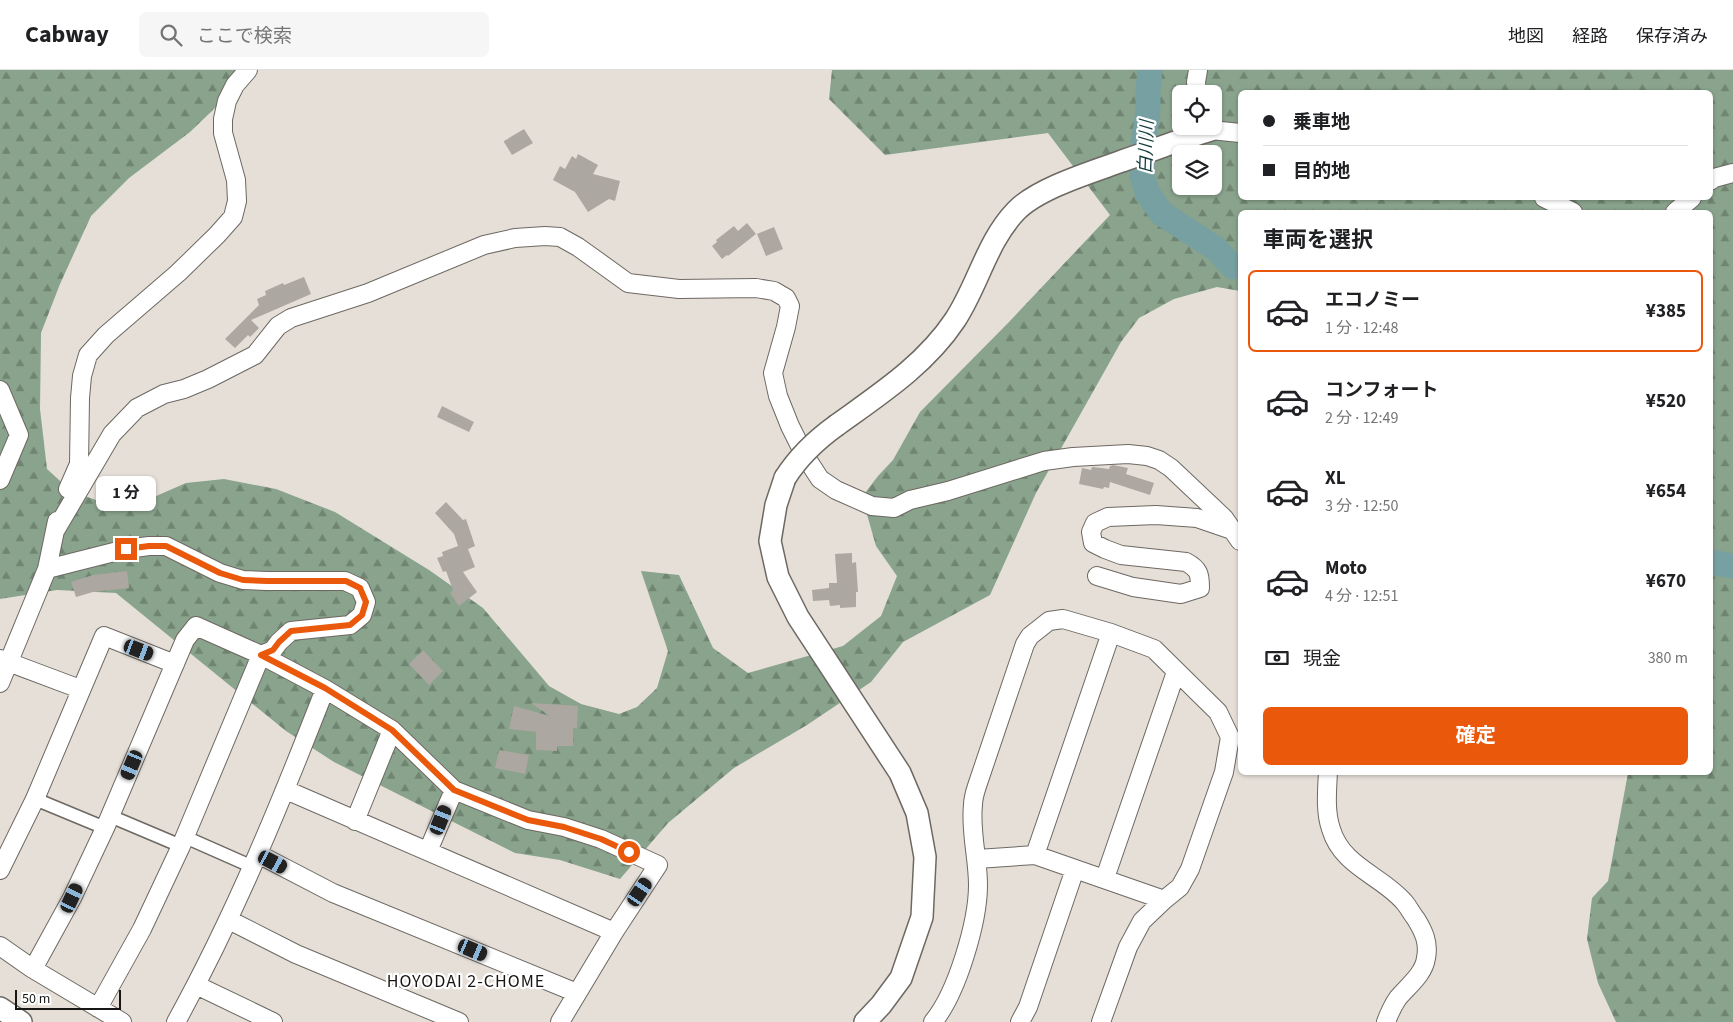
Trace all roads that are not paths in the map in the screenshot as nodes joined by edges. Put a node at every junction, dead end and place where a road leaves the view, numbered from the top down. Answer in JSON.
{"nodes":[{"id":1,"x":248,"y":70,"type":"edge"},
{"id":2,"x":1198,"y":70,"type":"edge"},
{"id":3,"x":1196,"y":85,"type":"edge"},
{"id":4,"x":1222,"y":131,"type":"edge"},
{"id":5,"x":1238,"y":133,"type":"edge"},
{"id":6,"x":1192,"y":135,"type":"edge"},
{"id":7,"x":1733,"y":173,"type":"edge"},
{"id":8,"x":1713,"y":179,"type":"edge"},
{"id":9,"x":1548,"y":200,"type":"edge"},
{"id":10,"x":1690,"y":200,"type":"edge"},
{"id":11,"x":1569,"y":210,"type":"edge"},
{"id":12,"x":1677,"y":210,"type":"edge"},
{"id":13,"x":0,"y":390,"type":"edge"},
{"id":14,"x":0,"y":480,"type":"edge"},
{"id":15,"x":55,"y":530,"type":"junction"},
{"id":16,"x":1236,"y":535,"type":"edge"},
{"id":17,"x":47,"y":569,"type":"junction"},
{"id":18,"x":1097,"y":576,"type":"dead end"},
{"id":19,"x":1111,"y":633,"type":"junction"},
{"id":20,"x":261,"y":655,"type":"junction"},
{"id":21,"x":5,"y":661,"type":"edge"},
{"id":22,"x":175,"y":664,"type":"junction"},
{"id":23,"x":1176,"y":672,"type":"junction"},
{"id":24,"x":0,"y":683,"type":"edge"},
{"id":25,"x":325,"y":688,"type":"junction"},
{"id":26,"x":80,"y":689,"type":"junction"},
{"id":27,"x":392,"y":730,"type":"junction"},
{"id":28,"x":1328,"y":775,"type":"edge"},
{"id":29,"x":286,"y":790,"type":"junction"},
{"id":30,"x":454,"y":790,"type":"junction"},
{"id":31,"x":35,"y":799,"type":"junction"},
{"id":32,"x":356,"y":821,"type":"junction"},
{"id":33,"x":107,"y":822,"type":"junction"},
{"id":34,"x":183,"y":842,"type":"junction"},
{"id":35,"x":428,"y":851,"type":"junction"},
{"id":36,"x":1035,"y":855,"type":"junction"},
{"id":37,"x":977,"y":859,"type":"junction"},
{"id":38,"x":255,"y":860,"type":"junction"},
{"id":39,"x":1075,"y":869,"type":"junction"},
{"id":40,"x":0,"y":870,"type":"edge"},
{"id":41,"x":1105,"y":878,"type":"junction"},
{"id":42,"x":1164,"y":900,"type":"junction"},
{"id":43,"x":229,"y":920,"type":"junction"},
{"id":44,"x":614,"y":932,"type":"junction"},
{"id":45,"x":0,"y":946,"type":"edge"},
{"id":46,"x":33,"y":969,"type":"junction"},
{"id":47,"x":196,"y":985,"type":"junction"},
{"id":48,"x":578,"y":993,"type":"junction"},
{"id":49,"x":0,"y":1008,"type":"edge"},
{"id":50,"x":98,"y":1008,"type":"junction"},
{"id":51,"x":21,"y":1022,"type":"edge"},
{"id":52,"x":122,"y":1022,"type":"edge"},
{"id":53,"x":176,"y":1022,"type":"edge"},
{"id":54,"x":273,"y":1022,"type":"edge"},
{"id":55,"x":459,"y":1022,"type":"edge"},
{"id":56,"x":560,"y":1022,"type":"edge"},
{"id":57,"x":865,"y":1022,"type":"edge"},
{"id":58,"x":933,"y":1022,"type":"edge"},
{"id":59,"x":1020,"y":1022,"type":"edge"},
{"id":60,"x":1101,"y":1022,"type":"edge"},
{"id":61,"x":1386,"y":1022,"type":"edge"}],
"edges":[{"from":1,"to":15,"type":"street"},
{"from":2,"to":3,"type":"street"},
{"from":4,"to":5,"type":"street"},
{"from":6,"to":57,"type":"street","bridge":true},
{"from":7,"to":8,"type":"street"},
{"from":9,"to":11,"type":"street"},
{"from":10,"to":12,"type":"street"},
{"from":13,"to":14,"type":"street"},
{"from":15,"to":16,"type":"street"},
{"from":15,"to":17,"type":"street"},
{"from":16,"to":18,"type":"street"},
{"from":17,"to":20,"type":"street"},
{"from":17,"to":21,"type":"street"},
{"from":19,"to":23,"type":"street"},
{"from":19,"to":36,"type":"street"},
{"from":19,"to":37,"type":"street"},
{"from":20,"to":22,"type":"street"},
{"from":20,"to":25,"type":"street"},
{"from":20,"to":34,"type":"street"},
{"from":21,"to":24,"type":"street"},
{"from":21,"to":26,"type":"street"},
{"from":22,"to":26,"type":"street"},
{"from":22,"to":33,"type":"street"},
{"from":23,"to":41,"type":"street"},
{"from":23,"to":42,"type":"street"},
{"from":25,"to":27,"type":"street"},
{"from":25,"to":29,"type":"street"},
{"from":26,"to":31,"type":"street"},
{"from":27,"to":30,"type":"street"},
{"from":27,"to":32,"type":"street"},
{"from":28,"to":61,"type":"street"},
{"from":29,"to":32,"type":"street"},
{"from":29,"to":38,"type":"street"},
{"from":30,"to":35,"type":"street"},
{"from":30,"to":44,"type":"street"},
{"from":31,"to":33,"type":"street"},
{"from":31,"to":40,"type":"street"},
{"from":32,"to":35,"type":"street"},
{"from":33,"to":34,"type":"street"},
{"from":33,"to":46,"type":"street"},
{"from":34,"to":38,"type":"street"},
{"from":34,"to":50,"type":"street"},
{"from":35,"to":44,"type":"street"},
{"from":36,"to":37,"type":"street"},
{"from":36,"to":39,"type":"street"},
{"from":37,"to":58,"type":"street"},
{"from":38,"to":43,"type":"street"},
{"from":38,"to":48,"type":"street"},
{"from":39,"to":41,"type":"street"},
{"from":39,"to":59,"type":"street"},
{"from":41,"to":42,"type":"street"},
{"from":42,"to":60,"type":"street"},
{"from":43,"to":47,"type":"street"},
{"from":43,"to":55,"type":"street"},
{"from":44,"to":48,"type":"street"},
{"from":45,"to":46,"type":"street"},
{"from":46,"to":50,"type":"street"},
{"from":47,"to":53,"type":"street"},
{"from":47,"to":54,"type":"street"},
{"from":48,"to":56,"type":"street"},
{"from":49,"to":51,"type":"street"},
{"from":50,"to":52,"type":"street"}]}
